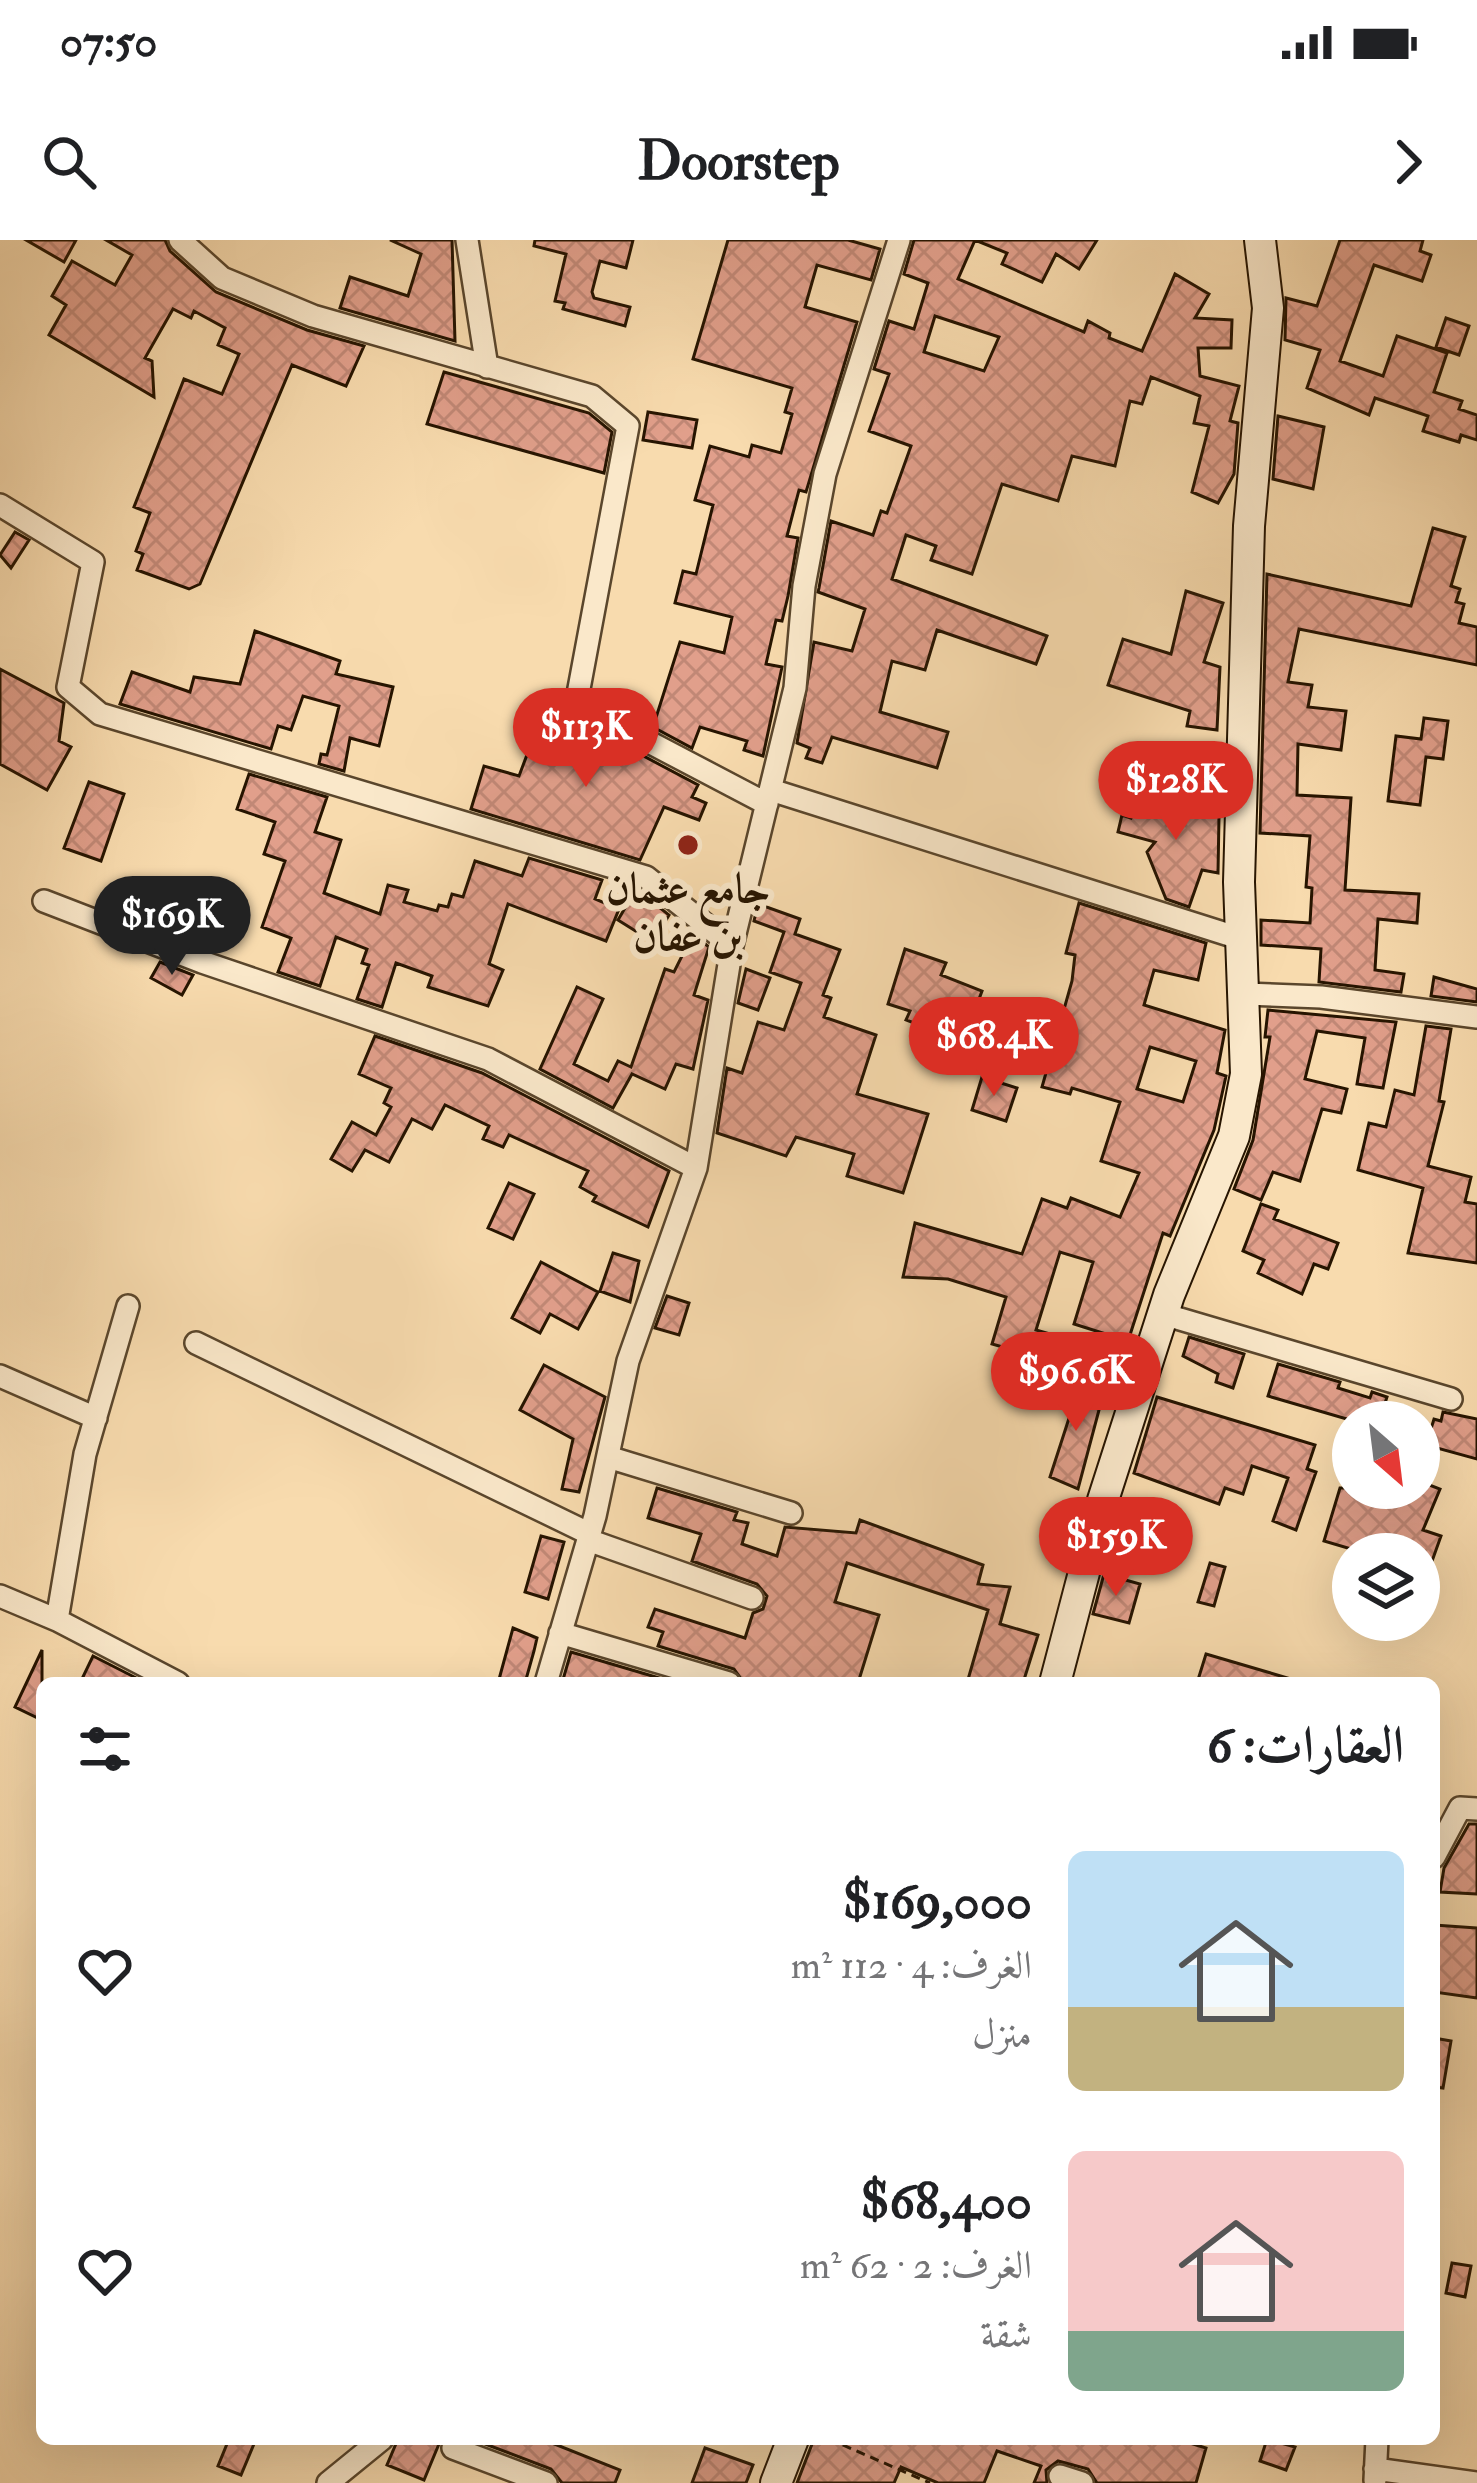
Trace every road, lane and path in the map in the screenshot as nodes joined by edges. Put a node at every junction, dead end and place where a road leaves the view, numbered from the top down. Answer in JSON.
{"nodes":[{"id":1,"x":180,"y":240,"type":"edge"},
{"id":2,"x":467,"y":240,"type":"edge"},
{"id":3,"x":899,"y":240,"type":"edge"},
{"id":4,"x":1259,"y":240,"type":"edge"},
{"id":5,"x":487,"y":367,"type":"junction"},
{"id":6,"x":0,"y":505,"type":"edge"},
{"id":7,"x":769,"y":797,"type":"junction"},
{"id":8,"x":44,"y":901,"type":"dead end"},
{"id":9,"x":1243,"y":939,"type":"junction"},
{"id":10,"x":732,"y":946,"type":"junction"},
{"id":11,"x":1245,"y":994,"type":"junction"},
{"id":12,"x":1477,"y":1017,"type":"edge"},
{"id":13,"x":696,"y":1168,"type":"junction"},
{"id":14,"x":128,"y":1306,"type":"dead end"},
{"id":15,"x":1163,"y":1314,"type":"junction"},
{"id":16,"x":196,"y":1343,"type":"dead end"},
{"id":17,"x":0,"y":1376,"type":"edge"},
{"id":18,"x":1451,"y":1399,"type":"dead end"},
{"id":19,"x":96,"y":1418,"type":"junction"},
{"id":20,"x":608,"y":1457,"type":"junction"},
{"id":21,"x":791,"y":1513,"type":"dead end"},
{"id":22,"x":589,"y":1537,"type":"junction"},
{"id":23,"x":0,"y":1596,"type":"edge"},
{"id":24,"x":752,"y":1598,"type":"dead end"},
{"id":25,"x":57,"y":1620,"type":"junction"},
{"id":26,"x":560,"y":1633,"type":"junction"},
{"id":27,"x":166,"y":1677,"type":"edge"},
{"id":28,"x":548,"y":1677,"type":"edge"},
{"id":29,"x":709,"y":1677,"type":"edge"},
{"id":30,"x":1057,"y":1677,"type":"edge"},
{"id":31,"x":1477,"y":1809,"type":"edge"},
{"id":32,"x":1440,"y":1846,"type":"edge"},
{"id":33,"x":375,"y":2445,"type":"edge"},
{"id":34,"x":791,"y":2445,"type":"edge"},
{"id":35,"x":843,"y":2445,"type":"edge"},
{"id":36,"x":1377,"y":2445,"type":"edge"},
{"id":37,"x":453,"y":2448,"type":"dead end"},
{"id":38,"x":1375,"y":2476,"type":"edge"},
{"id":39,"x":328,"y":2483,"type":"edge"},
{"id":40,"x":546,"y":2483,"type":"edge"},
{"id":41,"x":776,"y":2483,"type":"edge"},
{"id":42,"x":931,"y":2483,"type":"edge"},
{"id":43,"x":1476,"y":2483,"type":"edge"}],
"edges":[{"from":1,"to":5,"type":"street"},
{"from":2,"to":5,"type":"street"},
{"from":3,"to":7,"type":"street"},
{"from":4,"to":9,"type":"street"},
{"from":5,"to":7,"type":"street"},
{"from":6,"to":10,"type":"street"},
{"from":7,"to":9,"type":"street"},
{"from":7,"to":10,"type":"street"},
{"from":8,"to":13,"type":"street"},
{"from":9,"to":11,"type":"street"},
{"from":10,"to":13,"type":"street"},
{"from":11,"to":12,"type":"street"},
{"from":11,"to":15,"type":"street"},
{"from":13,"to":20,"type":"street"},
{"from":14,"to":19,"type":"street"},
{"from":15,"to":18,"type":"street"},
{"from":15,"to":30,"type":"street"},
{"from":16,"to":22,"type":"street"},
{"from":17,"to":19,"type":"street"},
{"from":19,"to":25,"type":"street"},
{"from":20,"to":21,"type":"street"},
{"from":20,"to":22,"type":"street"},
{"from":22,"to":24,"type":"street"},
{"from":22,"to":26,"type":"street"},
{"from":23,"to":25,"type":"street"},
{"from":25,"to":27,"type":"street"},
{"from":26,"to":28,"type":"street"},
{"from":26,"to":29,"type":"street"},
{"from":31,"to":32,"type":"street"},
{"from":33,"to":39,"type":"street"},
{"from":34,"to":41,"type":"street"},
{"from":35,"to":42,"type":"path"},
{"from":36,"to":38,"type":"street"},
{"from":37,"to":40,"type":"street"},
{"from":38,"to":43,"type":"street"}]}
